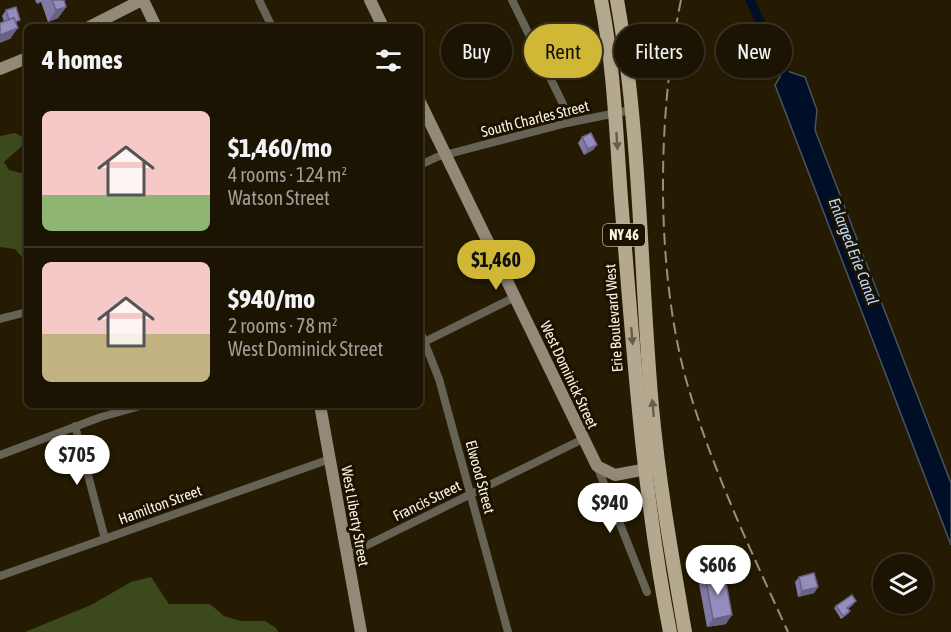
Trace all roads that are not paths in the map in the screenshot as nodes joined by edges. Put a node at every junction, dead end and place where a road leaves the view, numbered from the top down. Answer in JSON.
{"nodes":[{"id":1,"x":142,"y":0,"type":"edge"},
{"id":2,"x":259,"y":0,"type":"edge"},
{"id":3,"x":370,"y":0,"type":"edge"},
{"id":4,"x":512,"y":0,"type":"edge"},
{"id":5,"x":601,"y":0,"type":"edge"},
{"id":6,"x":617,"y":0,"type":"edge"},
{"id":7,"x":95,"y":24,"type":"edge"},
{"id":8,"x":154,"y":24,"type":"edge"},
{"id":9,"x":271,"y":24,"type":"edge"},
{"id":10,"x":382,"y":24,"type":"edge"},
{"id":11,"x":24,"y":59,"type":"edge"},
{"id":12,"x":0,"y":69,"type":"edge"},
{"id":13,"x":423,"y":108,"type":"edge"},
{"id":14,"x":631,"y":110,"type":"junction"},
{"id":15,"x":615,"y":113,"type":"junction"},
{"id":16,"x":567,"y":123,"type":"junction"},
{"id":17,"x":446,"y":155,"type":"junction"},
{"id":18,"x":423,"y":164,"type":"edge"},
{"id":19,"x":515,"y":297,"type":"junction"},
{"id":20,"x":24,"y":313,"type":"edge"},
{"id":21,"x":0,"y":320,"type":"edge"},
{"id":22,"x":423,"y":343,"type":"edge"},
{"id":23,"x":134,"y":408,"type":"edge"},
{"id":24,"x":321,"y":408,"type":"edge"},
{"id":25,"x":75,"y":426,"type":"junction"},
{"id":26,"x":583,"y":440,"type":"junction"},
{"id":27,"x":0,"y":455,"type":"edge"},
{"id":28,"x":330,"y":459,"type":"junction"},
{"id":29,"x":597,"y":466,"type":"junction"},
{"id":30,"x":659,"y":466,"type":"junction"},
{"id":31,"x":645,"y":470,"type":"junction"},
{"id":32,"x":471,"y":494,"type":"junction"},
{"id":33,"x":105,"y":539,"type":"junction"},
{"id":34,"x":347,"y":555,"type":"junction"},
{"id":35,"x":0,"y":576,"type":"edge"},
{"id":36,"x":647,"y":592,"type":"dead end"},
{"id":37,"x":361,"y":632,"type":"edge"},
{"id":38,"x":508,"y":632,"type":"edge"},
{"id":39,"x":670,"y":632,"type":"edge"},
{"id":40,"x":685,"y":632,"type":"edge"}],
"edges":[{"from":1,"to":7,"type":"street"},
{"from":1,"to":8,"type":"street"},
{"from":2,"to":9,"type":"street"},
{"from":3,"to":10,"type":"street"},
{"from":4,"to":16,"type":"street"},
{"from":5,"to":15,"type":"main road","name":"Erie Boulevard West","number":"NY 46"},
{"from":6,"to":14,"type":"main road","number":"NY 46"},
{"from":11,"to":12,"type":"street"},
{"from":13,"to":17,"type":"street","name":"West Dominick Street"},
{"from":14,"to":15,"type":"street","name":"South Charles Street"},
{"from":30,"to":14,"type":"main road","number":"NY 46","one_way":true},
{"from":15,"to":16,"type":"street","name":"South Charles Street"},
{"from":15,"to":31,"type":"main road","name":"Erie Boulevard West","number":"NY 46","one_way":true},
{"from":16,"to":17,"type":"street","name":"South Charles Street"},
{"from":17,"to":18,"type":"street","name":"South Charles Street"},
{"from":17,"to":19,"type":"street","name":"West Dominick Street"},
{"from":19,"to":22,"type":"street"},
{"from":19,"to":26,"type":"street","name":"West Dominick Street"},
{"from":20,"to":21,"type":"street"},
{"from":22,"to":32,"type":"street","name":"Elwood Street"},
{"from":23,"to":25,"type":"street"},
{"from":24,"to":28,"type":"street","name":"West Liberty Street"},
{"from":25,"to":27,"type":"street"},
{"from":25,"to":33,"type":"street"},
{"from":26,"to":29,"type":"street","name":"West Dominick Street"},
{"from":26,"to":32,"type":"street","name":"Francis Street"},
{"from":28,"to":33,"type":"street","name":"Hamilton Street"},
{"from":28,"to":34,"type":"street","name":"West Liberty Street"},
{"from":29,"to":31,"type":"street"},
{"from":29,"to":36,"type":"street","name":"West Dominick Street"},
{"from":30,"to":31,"type":"street"},
{"from":30,"to":40,"type":"main road","number":"NY 46"},
{"from":31,"to":39,"type":"main road","name":"Erie Boulevard West","number":"NY 46"},
{"from":32,"to":34,"type":"street","name":"Francis Street"},
{"from":32,"to":38,"type":"street","name":"Elwood Street"},
{"from":33,"to":35,"type":"street","name":"Hamilton Street"},
{"from":34,"to":37,"type":"street","name":"West Liberty Street"}]}
